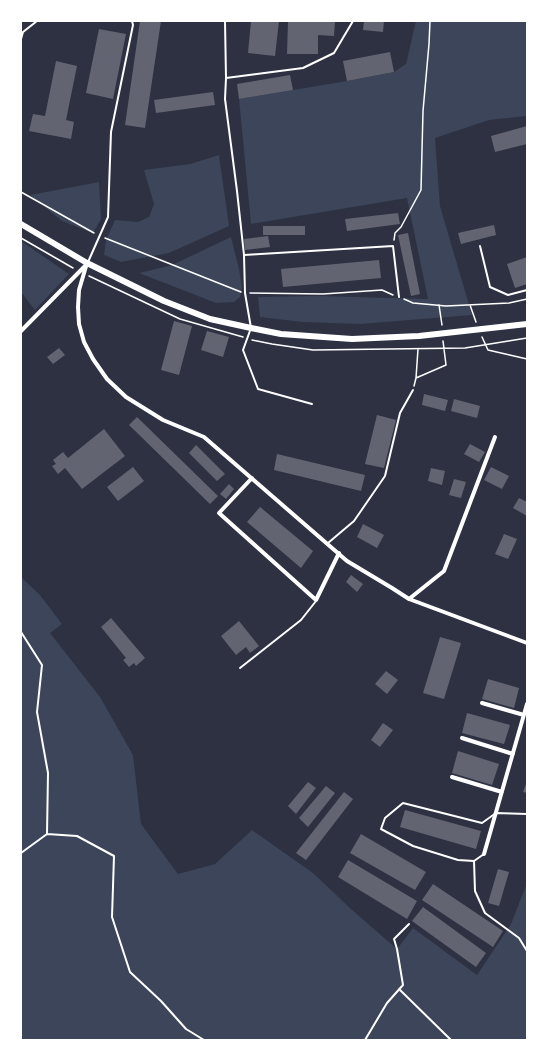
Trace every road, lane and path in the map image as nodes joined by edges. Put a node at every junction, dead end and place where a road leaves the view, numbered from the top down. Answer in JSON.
{"nodes":[{"id":1,"x":37,"y":21,"type":"edge"},
{"id":2,"x":132,"y":21,"type":"edge"},
{"id":3,"x":225,"y":21,"type":"edge"},
{"id":4,"x":353,"y":21,"type":"edge"},
{"id":5,"x":430,"y":21,"type":"edge"},
{"id":6,"x":22,"y":32,"type":"edge"},
{"id":7,"x":21,"y":39,"type":"edge"},
{"id":8,"x":226,"y":78,"type":"junction"},
{"id":9,"x":21,"y":192,"type":"edge"},
{"id":10,"x":21,"y":224,"type":"edge"},
{"id":11,"x":100,"y":236,"type":"junction"},
{"id":12,"x":393,"y":246,"type":"junction"},
{"id":13,"x":480,"y":246,"type":"dead end"},
{"id":14,"x":244,"y":255,"type":"junction"},
{"id":15,"x":87,"y":263,"type":"junction"},
{"id":16,"x":527,"y":290,"type":"edge"},
{"id":17,"x":245,"y":293,"type":"junction"},
{"id":18,"x":399,"y":297,"type":"junction"},
{"id":19,"x":527,"y":299,"type":"edge"},
{"id":20,"x":470,"y":305,"type":"junction"},
{"id":21,"x":439,"y":306,"type":"junction"},
{"id":22,"x":477,"y":324,"type":"dead end"},
{"id":23,"x":527,"y":324,"type":"edge"},
{"id":24,"x":251,"y":328,"type":"junction"},
{"id":25,"x":442,"y":328,"type":"dead end"},
{"id":26,"x":21,"y":331,"type":"edge"},
{"id":27,"x":443,"y":335,"type":"dead end"},
{"id":28,"x":482,"y":337,"type":"dead end"},
{"id":29,"x":527,"y":338,"type":"edge"},
{"id":30,"x":418,"y":349,"type":"dead end"},
{"id":31,"x":421,"y":349,"type":"dead end"},
{"id":32,"x":527,"y":359,"type":"edge"},
{"id":33,"x":416,"y":378,"type":"junction"},
{"id":34,"x":412,"y":390,"type":"joint"},
{"id":35,"x":312,"y":404,"type":"dead end"},
{"id":36,"x":494,"y":437,"type":"dead end"},
{"id":37,"x":252,"y":478,"type":"junction"},
{"id":38,"x":328,"y":543,"type":"junction"},
{"id":39,"x":339,"y":553,"type":"junction"},
{"id":40,"x":409,"y":599,"type":"junction"},
{"id":41,"x":316,"y":600,"type":"junction"},
{"id":42,"x":21,"y":632,"type":"edge"},
{"id":43,"x":527,"y":643,"type":"edge"},
{"id":44,"x":240,"y":668,"type":"dead end"},
{"id":45,"x":482,"y":704,"type":"dead end"},
{"id":46,"x":527,"y":704,"type":"edge"},
{"id":47,"x":524,"y":715,"type":"junction"},
{"id":48,"x":462,"y":738,"type":"dead end"},
{"id":49,"x":513,"y":754,"type":"junction"},
{"id":50,"x":452,"y":777,"type":"dead end"},
{"id":51,"x":502,"y":792,"type":"junction"},
{"id":52,"x":496,"y":813,"type":"junction"},
{"id":53,"x":527,"y":814,"type":"edge"},
{"id":54,"x":47,"y":834,"type":"junction"},
{"id":55,"x":21,"y":853,"type":"edge"},
{"id":56,"x":484,"y":854,"type":"joint"},
{"id":57,"x":474,"y":861,"type":"junction"},
{"id":58,"x":409,"y":924,"type":"dead end"},
{"id":59,"x":527,"y":951,"type":"edge"},
{"id":60,"x":399,"y":990,"type":"junction"},
{"id":61,"x":204,"y":1040,"type":"edge"},
{"id":62,"x":365,"y":1040,"type":"edge"},
{"id":63,"x":451,"y":1040,"type":"edge"}],
"edges":[{"from":1,"to":6,"type":"lane"},
{"from":2,"to":11,"type":"lane"},
{"from":3,"to":8,"type":"lane"},
{"from":4,"to":8,"type":"lane"},
{"from":5,"to":12,"type":"path"},
{"from":6,"to":7,"type":"lane"},
{"from":8,"to":14,"type":"lane"},
{"from":9,"to":11,"type":"path"},
{"from":10,"to":15,"type":"main road"},
{"from":11,"to":15,"type":"lane"},
{"from":11,"to":17,"type":"path"},
{"from":12,"to":14,"type":"lane"},
{"from":12,"to":18,"type":"lane"},
{"from":13,"to":16,"type":"lane"},
{"from":14,"to":17,"type":"lane"},
{"from":15,"to":24,"type":"main road"},
{"from":15,"to":26,"type":"street"},
{"from":15,"to":37,"type":"street"},
{"from":17,"to":18,"type":"path"},
{"from":17,"to":24,"type":"lane"},
{"from":18,"to":21,"type":"path"},
{"from":19,"to":20,"type":"path"},
{"from":20,"to":21,"type":"path"},
{"from":20,"to":22,"type":"path"},
{"from":21,"to":25,"type":"path"},
{"from":23,"to":24,"type":"main road"},
{"from":24,"to":35,"type":"lane"},
{"from":27,"to":33,"type":"path"},
{"from":28,"to":32,"type":"path"},
{"from":29,"to":31,"type":"path"},
{"from":30,"to":33,"type":"path"},
{"from":33,"to":34,"type":"path"},
{"from":34,"to":38,"type":"lane"},
{"from":36,"to":40,"type":"street"},
{"from":37,"to":38,"type":"street"},
{"from":37,"to":41,"type":"street"},
{"from":38,"to":39,"type":"street"},
{"from":39,"to":40,"type":"street"},
{"from":39,"to":41,"type":"street"},
{"from":40,"to":43,"type":"street"},
{"from":41,"to":44,"type":"lane"},
{"from":42,"to":54,"type":"lane"},
{"from":45,"to":47,"type":"street"},
{"from":46,"to":47,"type":"street"},
{"from":47,"to":49,"type":"street"},
{"from":48,"to":49,"type":"street"},
{"from":49,"to":51,"type":"street"},
{"from":50,"to":51,"type":"street"},
{"from":51,"to":52,"type":"street"},
{"from":52,"to":53,"type":"lane"},
{"from":52,"to":56,"type":"street"},
{"from":52,"to":57,"type":"lane"},
{"from":54,"to":55,"type":"lane"},
{"from":54,"to":61,"type":"lane"},
{"from":56,"to":57,"type":"lane"},
{"from":57,"to":59,"type":"lane"},
{"from":58,"to":60,"type":"lane"},
{"from":60,"to":62,"type":"lane"},
{"from":60,"to":63,"type":"lane"}]}
